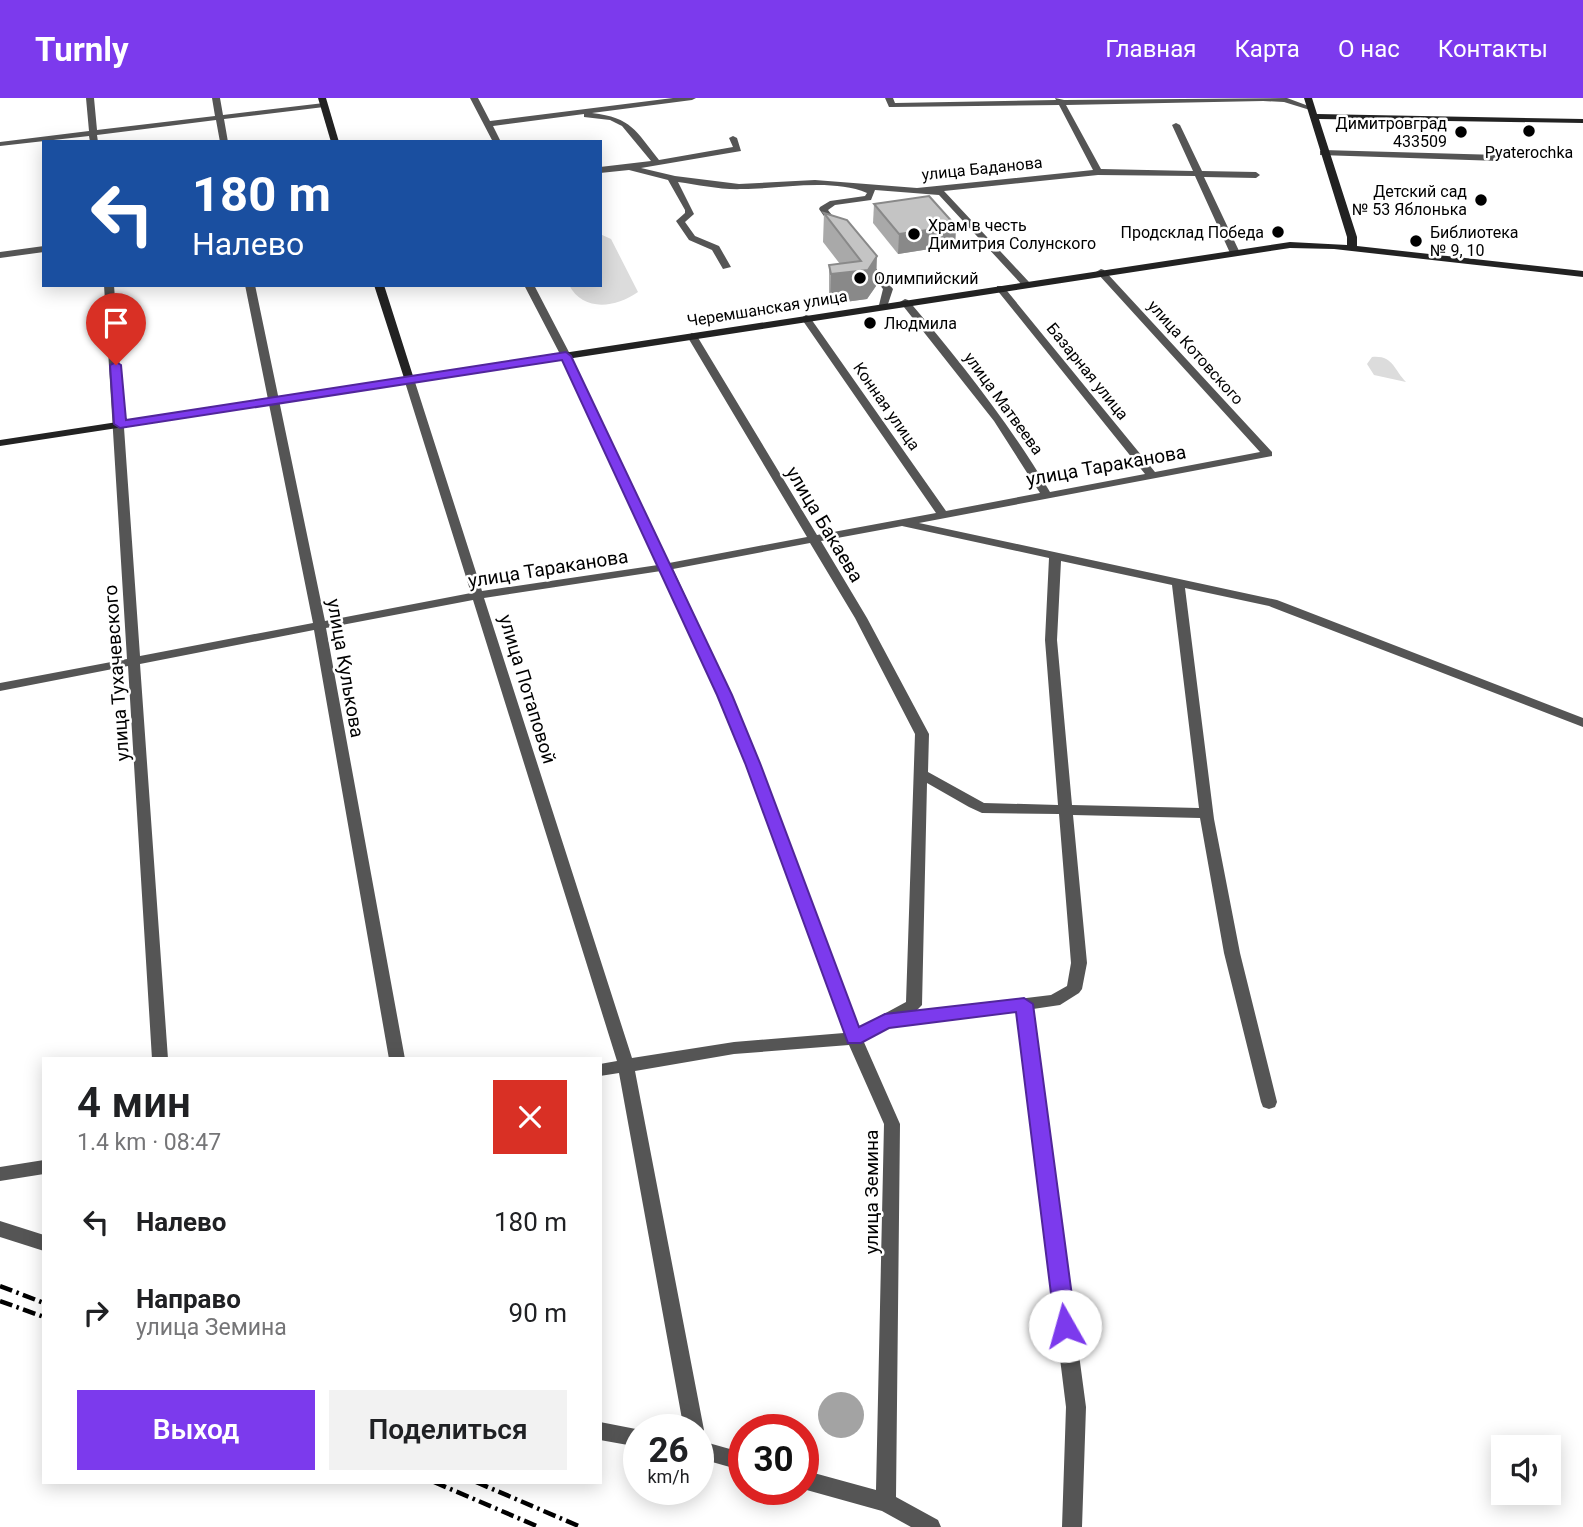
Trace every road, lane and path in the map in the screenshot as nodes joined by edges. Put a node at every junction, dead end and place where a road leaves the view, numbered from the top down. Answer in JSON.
{"nodes":[{"id":1,"x":90,"y":98,"type":"edge"},
{"id":2,"x":216,"y":98,"type":"edge"},
{"id":3,"x":474,"y":98,"type":"edge"},
{"id":4,"x":692,"y":98,"type":"edge"},
{"id":5,"x":889,"y":98,"type":"edge"},
{"id":6,"x":668,"y":99,"type":"edge"},
{"id":7,"x":1060,"y":100,"type":"edge"},
{"id":8,"x":323,"y":101,"type":"edge"},
{"id":9,"x":615,"y":107,"type":"junction"},
{"id":10,"x":1310,"y":107,"type":"edge"},
{"id":11,"x":571,"y":111,"type":"junction"},
{"id":12,"x":220,"y":117,"type":"junction"},
{"id":13,"x":611,"y":118,"type":"junction"},
{"id":14,"x":1583,"y":121,"type":"edge"},
{"id":15,"x":488,"y":124,"type":"junction"},
{"id":16,"x":1177,"y":125,"type":"dead end"},
{"id":17,"x":93,"y":137,"type":"edge"},
{"id":18,"x":733,"y":138,"type":"dead end"},
{"id":19,"x":53,"y":140,"type":"edge"},
{"id":20,"x":224,"y":140,"type":"edge"},
{"id":21,"x":334,"y":140,"type":"edge"},
{"id":22,"x":496,"y":140,"type":"edge"},
{"id":23,"x":42,"y":141,"type":"edge"},
{"id":24,"x":0,"y":144,"type":"edge"},
{"id":25,"x":1323,"y":153,"type":"junction"},
{"id":26,"x":1499,"y":158,"type":"dead end"},
{"id":27,"x":657,"y":163,"type":"junction"},
{"id":28,"x":629,"y":167,"type":"junction"},
{"id":29,"x":602,"y":170,"type":"edge"},
{"id":30,"x":1098,"y":172,"type":"junction"},
{"id":31,"x":1201,"y":174,"type":"junction"},
{"id":32,"x":1255,"y":175,"type":"dead end"},
{"id":33,"x":671,"y":178,"type":"junction"},
{"id":34,"x":848,"y":186,"type":"junction"},
{"id":35,"x":928,"y":191,"type":"junction"},
{"id":36,"x":840,"y":232,"type":"edge"},
{"id":37,"x":1352,"y":248,"type":"junction"},
{"id":38,"x":42,"y":249,"type":"edge"},
{"id":39,"x":855,"y":249,"type":"edge"},
{"id":40,"x":1235,"y":253,"type":"junction"},
{"id":41,"x":0,"y":255,"type":"edge"},
{"id":42,"x":726,"y":267,"type":"dead end"},
{"id":43,"x":1101,"y":272,"type":"junction"},
{"id":44,"x":1583,"y":274,"type":"edge"},
{"id":45,"x":1026,"y":284,"type":"junction"},
{"id":46,"x":109,"y":287,"type":"edge"},
{"id":47,"x":250,"y":287,"type":"edge"},
{"id":48,"x":380,"y":287,"type":"edge"},
{"id":49,"x":530,"y":287,"type":"edge"},
{"id":50,"x":1000,"y":288,"type":"junction"},
{"id":51,"x":905,"y":302,"type":"junction"},
{"id":52,"x":884,"y":305,"type":"junction"},
{"id":53,"x":806,"y":317,"type":"junction"},
{"id":54,"x":692,"y":337,"type":"junction"},
{"id":55,"x":566,"y":356,"type":"junction"},
{"id":56,"x":409,"y":379,"type":"junction"},
{"id":57,"x":274,"y":400,"type":"junction"},
{"id":58,"x":120,"y":424,"type":"junction"},
{"id":59,"x":0,"y":443,"type":"edge"},
{"id":60,"x":1268,"y":454,"type":"joint"},
{"id":61,"x":1152,"y":475,"type":"junction"},
{"id":62,"x":1046,"y":494,"type":"junction"},
{"id":63,"x":942,"y":513,"type":"junction"},
{"id":64,"x":898,"y":522,"type":"junction"},
{"id":65,"x":814,"y":539,"type":"junction"},
{"id":66,"x":1055,"y":555,"type":"junction"},
{"id":67,"x":666,"y":567,"type":"junction"},
{"id":68,"x":1178,"y":582,"type":"junction"},
{"id":69,"x":479,"y":595,"type":"junction"},
{"id":70,"x":320,"y":627,"type":"junction"},
{"id":71,"x":134,"y":662,"type":"junction"},
{"id":72,"x":0,"y":687,"type":"edge"},
{"id":73,"x":1583,"y":723,"type":"edge"},
{"id":74,"x":920,"y":774,"type":"junction"},
{"id":75,"x":1065,"y":811,"type":"junction"},
{"id":76,"x":1207,"y":813,"type":"junction"},
{"id":77,"x":1024,"y":1004,"type":"junction"},
{"id":78,"x":885,"y":1021,"type":"junction"},
{"id":79,"x":854,"y":1038,"type":"junction"},
{"id":80,"x":160,"y":1057,"type":"edge"},
{"id":81,"x":397,"y":1057,"type":"edge"},
{"id":82,"x":626,"y":1065,"type":"junction"},
{"id":83,"x":602,"y":1070,"type":"edge"},
{"id":84,"x":1269,"y":1102,"type":"dead end"},
{"id":85,"x":42,"y":1167,"type":"edge"},
{"id":86,"x":0,"y":1174,"type":"edge"},
{"id":87,"x":0,"y":1229,"type":"edge"},
{"id":88,"x":42,"y":1242,"type":"edge"},
{"id":89,"x":691,"y":1414,"type":"edge"},
{"id":90,"x":602,"y":1430,"type":"edge"},
{"id":91,"x":623,"y":1435,"type":"edge"},
{"id":92,"x":819,"y":1483,"type":"edge"},
{"id":93,"x":886,"y":1502,"type":"junction"},
{"id":94,"x":931,"y":1527,"type":"edge"},
{"id":95,"x":1072,"y":1527,"type":"edge"}],
"edges":[{"from":1,"to":17,"type":"street"},
{"from":2,"to":12,"type":"street"},
{"from":3,"to":15,"type":"street"},
{"from":4,"to":6,"type":"street"},
{"from":5,"to":7,"type":"street"},
{"from":6,"to":9,"type":"street"},
{"from":7,"to":10,"type":"street"},
{"from":7,"to":30,"type":"street"},
{"from":8,"to":12,"type":"street"},
{"from":8,"to":21,"type":"main road"},
{"from":9,"to":11,"type":"street"},
{"from":9,"to":13,"type":"street"},
{"from":10,"to":14,"type":"main road"},
{"from":10,"to":25,"type":"main road"},
{"from":11,"to":13,"type":"street"},
{"from":11,"to":15,"type":"street"},
{"from":12,"to":17,"type":"street"},
{"from":12,"to":20,"type":"street"},
{"from":13,"to":27,"type":"street"},
{"from":15,"to":22,"type":"street"},
{"from":16,"to":31,"type":"street"},
{"from":17,"to":19,"type":"street"},
{"from":18,"to":27,"type":"street","name":"улица Баданова"},
{"from":23,"to":24,"type":"street"},
{"from":25,"to":26,"type":"street"},
{"from":25,"to":37,"type":"main road"},
{"from":27,"to":28,"type":"street","name":"улица Баданова"},
{"from":28,"to":29,"type":"street","name":"улица Баданова"},
{"from":28,"to":33,"type":"street","name":"улица Баданова"},
{"from":30,"to":31,"type":"street","name":"улица Баданова"},
{"from":30,"to":35,"type":"street","name":"улица Баданова"},
{"from":31,"to":32,"type":"street","name":"улица Баданова"},
{"from":31,"to":40,"type":"street"},
{"from":33,"to":34,"type":"street","name":"улица Баданова"},
{"from":33,"to":42,"type":"street"},
{"from":34,"to":35,"type":"street","name":"улица Баданова"},
{"from":34,"to":36,"type":"street"},
{"from":35,"to":45,"type":"street"},
{"from":37,"to":40,"type":"main road","name":"Черемшанская улица"},
{"from":37,"to":44,"type":"main road","name":"Черемшанская улица"},
{"from":38,"to":41,"type":"street"},
{"from":39,"to":52,"type":"street"},
{"from":40,"to":43,"type":"main road","name":"Черемшанская улица"},
{"from":43,"to":45,"type":"main road","name":"Черемшанская улица"},
{"from":43,"to":60,"type":"street","name":"улица Котовского"},
{"from":45,"to":50,"type":"main road","name":"Черемшанская улица"},
{"from":46,"to":58,"type":"street","name":"улица Тухачевского"},
{"from":47,"to":57,"type":"street","name":"улица Кулькова"},
{"from":48,"to":56,"type":"main road","name":"улица Потаповой"},
{"from":49,"to":55,"type":"street","name":"улица Земина"},
{"from":50,"to":51,"type":"main road","name":"Черемшанская улица"},
{"from":50,"to":61,"type":"street","name":"Базарная улица"},
{"from":51,"to":52,"type":"main road","name":"Черемшанская улица"},
{"from":51,"to":62,"type":"street","name":"улица Матвеева"},
{"from":52,"to":53,"type":"main road","name":"Черемшанская улица"},
{"from":53,"to":54,"type":"main road","name":"Черемшанская улица"},
{"from":53,"to":63,"type":"street","name":"Конная улица"},
{"from":54,"to":55,"type":"main road","name":"Черемшанская улица"},
{"from":54,"to":65,"type":"street","name":"улица Бакаева"},
{"from":55,"to":56,"type":"main road","name":"Черемшанская улица"},
{"from":55,"to":67,"type":"street","name":"улица Земина"},
{"from":56,"to":57,"type":"main road","name":"Черемшанская улица"},
{"from":56,"to":69,"type":"street","name":"улица Потаповой"},
{"from":57,"to":58,"type":"main road","name":"Черемшанская улица"},
{"from":57,"to":70,"type":"street","name":"улица Кулькова"},
{"from":58,"to":59,"type":"main road","name":"Черемшанская улица"},
{"from":58,"to":71,"type":"street","name":"улица Тухачевского"},
{"from":60,"to":61,"type":"street","name":"улица Тараканова"},
{"from":61,"to":62,"type":"street","name":"улица Тараканова"},
{"from":62,"to":63,"type":"street","name":"улица Тараканова"},
{"from":63,"to":64,"type":"street","name":"улица Тараканова"},
{"from":64,"to":65,"type":"street","name":"улица Тараканова"},
{"from":64,"to":66,"type":"street"},
{"from":65,"to":67,"type":"street","name":"улица Тараканова"},
{"from":65,"to":74,"type":"street","name":"улица Бакаева"},
{"from":66,"to":68,"type":"street"},
{"from":66,"to":75,"type":"street"},
{"from":67,"to":69,"type":"street","name":"улица Тараканова"},
{"from":67,"to":79,"type":"street","name":"улица Земина"},
{"from":68,"to":73,"type":"street"},
{"from":68,"to":76,"type":"street"},
{"from":69,"to":70,"type":"street","name":"улица Тараканова"},
{"from":69,"to":82,"type":"street","name":"улица Потаповой"},
{"from":70,"to":71,"type":"street","name":"улица Тараканова"},
{"from":70,"to":81,"type":"street","name":"улица Кулькова"},
{"from":71,"to":72,"type":"street","name":"улица Тараканова"},
{"from":71,"to":80,"type":"street","name":"улица Тухачевского"},
{"from":74,"to":75,"type":"street"},
{"from":74,"to":78,"type":"street"},
{"from":75,"to":76,"type":"street"},
{"from":75,"to":77,"type":"street"},
{"from":76,"to":84,"type":"street"},
{"from":77,"to":78,"type":"street"},
{"from":77,"to":95,"type":"street"},
{"from":78,"to":79,"type":"street"},
{"from":79,"to":82,"type":"street"},
{"from":79,"to":93,"type":"street","name":"улица Земина"},
{"from":82,"to":83,"type":"street"},
{"from":82,"to":89,"type":"street","name":"улица Потаповой"},
{"from":85,"to":86,"type":"street"},
{"from":87,"to":88,"type":"street"},
{"from":90,"to":91,"type":"street"},
{"from":92,"to":93,"type":"street"},
{"from":93,"to":94,"type":"street"}]}
